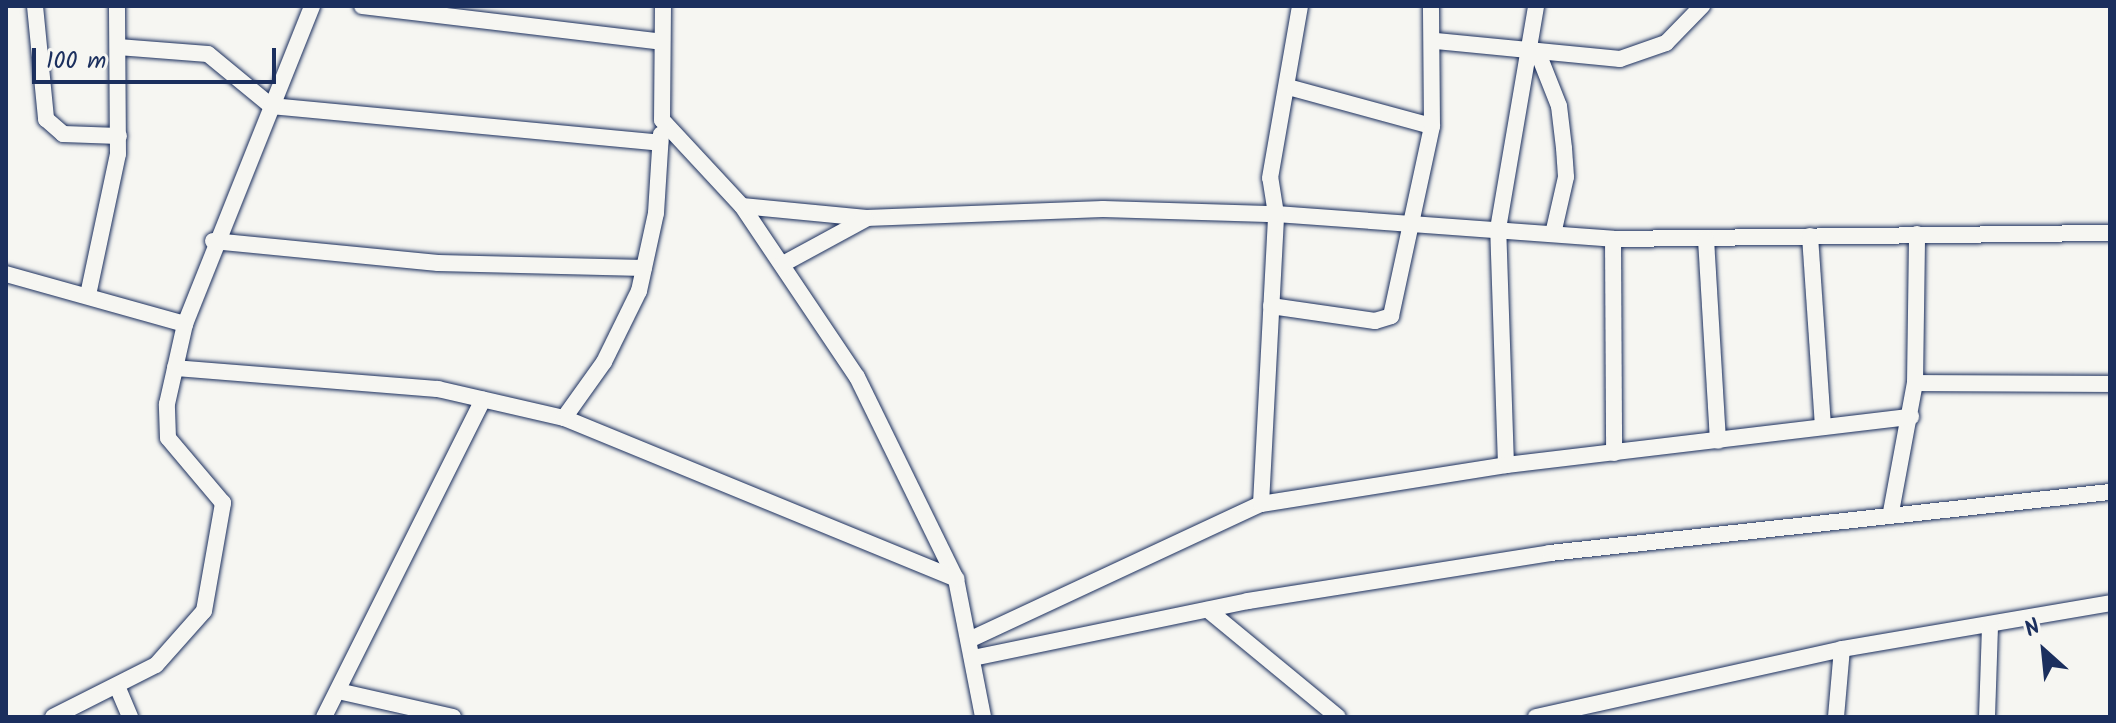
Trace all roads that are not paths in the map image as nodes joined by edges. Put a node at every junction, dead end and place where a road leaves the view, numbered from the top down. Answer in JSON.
{"nodes":[{"id":1,"x":35,"y":6,"type":"edge"},
{"id":2,"x":117,"y":6,"type":"edge"},
{"id":3,"x":312,"y":6,"type":"edge"},
{"id":4,"x":362,"y":6,"type":"edge"},
{"id":5,"x":663,"y":6,"type":"edge"},
{"id":6,"x":1300,"y":6,"type":"edge"},
{"id":7,"x":1431,"y":6,"type":"edge"},
{"id":8,"x":1536,"y":6,"type":"edge"},
{"id":9,"x":1702,"y":6,"type":"edge"},
{"id":10,"x":1436,"y":41,"type":"junction"},
{"id":11,"x":662,"y":42,"type":"junction"},
{"id":12,"x":118,"y":47,"type":"junction"},
{"id":13,"x":1534,"y":53,"type":"junction"},
{"id":14,"x":1288,"y":87,"type":"junction"},
{"id":15,"x":271,"y":106,"type":"junction"},
{"id":16,"x":662,"y":120,"type":"junction"},
{"id":17,"x":1432,"y":126,"type":"junction"},
{"id":18,"x":119,"y":136,"type":"junction"},
{"id":19,"x":660,"y":143,"type":"junction"},
{"id":20,"x":742,"y":206,"type":"junction"},
{"id":21,"x":1276,"y":214,"type":"junction"},
{"id":22,"x":866,"y":218,"type":"junction"},
{"id":23,"x":1412,"y":219,"type":"junction"},
{"id":24,"x":1498,"y":229,"type":"junction"},
{"id":25,"x":2110,"y":233,"type":"edge"},
{"id":26,"x":1553,"y":234,"type":"junction"},
{"id":27,"x":1917,"y":234,"type":"junction"},
{"id":28,"x":1810,"y":236,"type":"junction"},
{"id":29,"x":1613,"y":239,"type":"junction"},
{"id":30,"x":1706,"y":239,"type":"junction"},
{"id":31,"x":213,"y":241,"type":"junction"},
{"id":32,"x":783,"y":264,"type":"junction"},
{"id":33,"x":644,"y":268,"type":"junction"},
{"id":34,"x":6,"y":274,"type":"edge"},
{"id":35,"x":88,"y":295,"type":"junction"},
{"id":36,"x":1271,"y":306,"type":"junction"},
{"id":37,"x":185,"y":324,"type":"junction"},
{"id":38,"x":175,"y":368,"type":"junction"},
{"id":39,"x":1915,"y":383,"type":"junction"},
{"id":40,"x":2110,"y":384,"type":"edge"},
{"id":41,"x":483,"y":400,"type":"junction"},
{"id":42,"x":1911,"y":417,"type":"junction"},
{"id":43,"x":564,"y":418,"type":"junction"},
{"id":44,"x":1823,"y":427,"type":"junction"},
{"id":45,"x":1718,"y":441,"type":"junction"},
{"id":46,"x":1614,"y":453,"type":"junction"},
{"id":47,"x":1506,"y":465,"type":"junction"},
{"id":48,"x":2110,"y":492,"type":"edge"},
{"id":49,"x":1261,"y":504,"type":"junction"},
{"id":50,"x":1891,"y":512,"type":"junction"},
{"id":51,"x":956,"y":579,"type":"junction"},
{"id":52,"x":2110,"y":603,"type":"edge"},
{"id":53,"x":1208,"y":610,"type":"junction"},
{"id":54,"x":1990,"y":626,"type":"junction"},
{"id":55,"x":971,"y":639,"type":"junction"},
{"id":56,"x":1842,"y":649,"type":"junction"},
{"id":57,"x":973,"y":658,"type":"junction"},
{"id":58,"x":117,"y":686,"type":"junction"},
{"id":59,"x":338,"y":691,"type":"junction"},
{"id":60,"x":53,"y":717,"type":"edge"},
{"id":61,"x":130,"y":717,"type":"edge"},
{"id":62,"x":324,"y":717,"type":"edge"},
{"id":63,"x":453,"y":717,"type":"edge"},
{"id":64,"x":983,"y":717,"type":"edge"},
{"id":65,"x":1338,"y":717,"type":"edge"},
{"id":66,"x":1536,"y":717,"type":"edge"},
{"id":67,"x":1836,"y":717,"type":"edge"},
{"id":68,"x":1987,"y":717,"type":"edge"}],
"edges":[{"from":1,"to":18,"type":"street"},
{"from":2,"to":12,"type":"street"},
{"from":3,"to":15,"type":"street"},
{"from":4,"to":11,"type":"street"},
{"from":5,"to":11,"type":"street"},
{"from":6,"to":14,"type":"street"},
{"from":7,"to":10,"type":"street"},
{"from":8,"to":13,"type":"street"},
{"from":9,"to":13,"type":"street"},
{"from":10,"to":13,"type":"street"},
{"from":10,"to":17,"type":"street"},
{"from":11,"to":16,"type":"street"},
{"from":12,"to":15,"type":"street"},
{"from":12,"to":18,"type":"street"},
{"from":13,"to":24,"type":"street"},
{"from":13,"to":26,"type":"street"},
{"from":14,"to":17,"type":"street"},
{"from":14,"to":21,"type":"street"},
{"from":15,"to":19,"type":"street"},
{"from":15,"to":31,"type":"street"},
{"from":16,"to":19,"type":"street"},
{"from":16,"to":20,"type":"street"},
{"from":17,"to":23,"type":"street"},
{"from":18,"to":35,"type":"street"},
{"from":19,"to":33,"type":"street"},
{"from":20,"to":22,"type":"street"},
{"from":20,"to":32,"type":"street"},
{"from":21,"to":22,"type":"street"},
{"from":21,"to":23,"type":"street"},
{"from":21,"to":36,"type":"street"},
{"from":22,"to":32,"type":"street"},
{"from":23,"to":24,"type":"street"},
{"from":23,"to":36,"type":"street"},
{"from":24,"to":26,"type":"street"},
{"from":24,"to":47,"type":"street"},
{"from":25,"to":27,"type":"street"},
{"from":26,"to":29,"type":"street"},
{"from":27,"to":28,"type":"street"},
{"from":27,"to":39,"type":"street"},
{"from":28,"to":30,"type":"street"},
{"from":28,"to":44,"type":"street"},
{"from":29,"to":30,"type":"street"},
{"from":29,"to":46,"type":"street"},
{"from":30,"to":45,"type":"street"},
{"from":31,"to":33,"type":"street"},
{"from":31,"to":37,"type":"street"},
{"from":32,"to":51,"type":"street"},
{"from":33,"to":43,"type":"street"},
{"from":34,"to":35,"type":"street"},
{"from":35,"to":37,"type":"street"},
{"from":36,"to":49,"type":"street"},
{"from":37,"to":38,"type":"street"},
{"from":38,"to":41,"type":"street"},
{"from":38,"to":58,"type":"street"},
{"from":39,"to":40,"type":"street"},
{"from":39,"to":42,"type":"street"},
{"from":41,"to":43,"type":"street"},
{"from":41,"to":59,"type":"street"},
{"from":42,"to":44,"type":"street"},
{"from":42,"to":50,"type":"street"},
{"from":43,"to":51,"type":"street"},
{"from":44,"to":45,"type":"street"},
{"from":45,"to":46,"type":"street"},
{"from":46,"to":47,"type":"street"},
{"from":47,"to":49,"type":"street"},
{"from":48,"to":50,"type":"street"},
{"from":49,"to":55,"type":"street"},
{"from":50,"to":53,"type":"street"},
{"from":51,"to":55,"type":"street"},
{"from":52,"to":54,"type":"street"},
{"from":53,"to":57,"type":"street"},
{"from":53,"to":65,"type":"street"},
{"from":54,"to":56,"type":"street"},
{"from":54,"to":68,"type":"street"},
{"from":55,"to":57,"type":"street"},
{"from":56,"to":66,"type":"street"},
{"from":56,"to":67,"type":"street"},
{"from":57,"to":64,"type":"street"},
{"from":58,"to":60,"type":"street"},
{"from":58,"to":61,"type":"street"},
{"from":59,"to":62,"type":"street"},
{"from":59,"to":63,"type":"street"}]}
